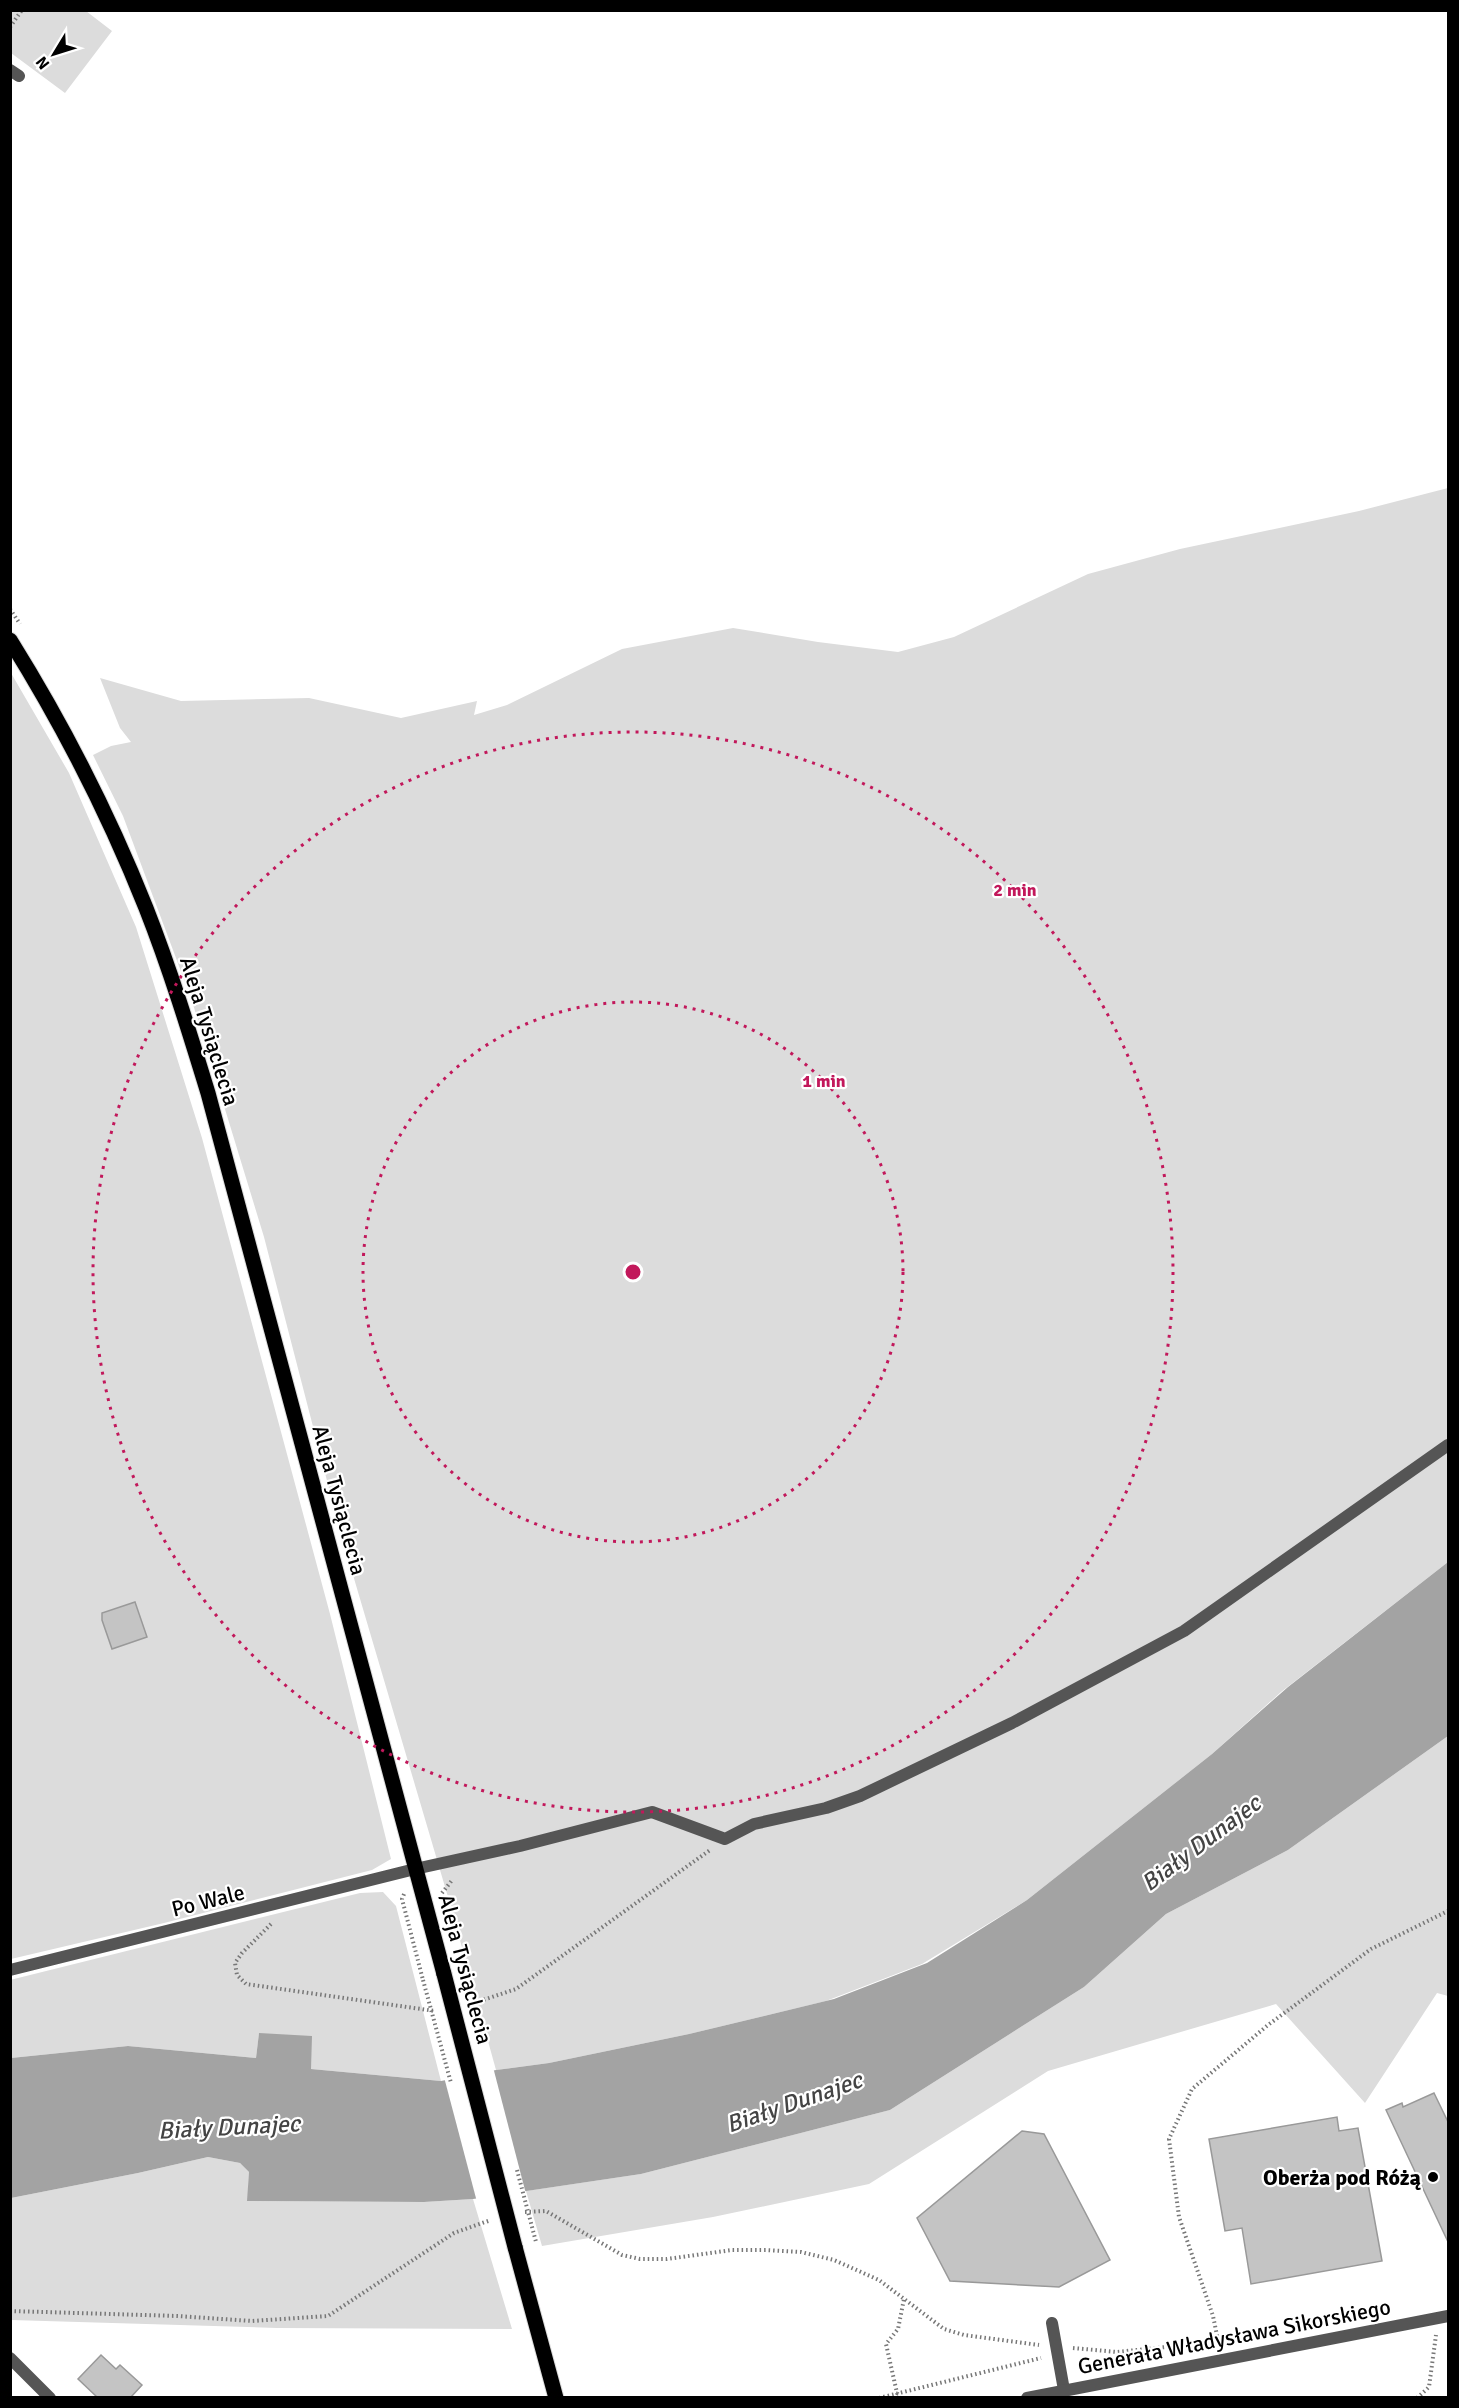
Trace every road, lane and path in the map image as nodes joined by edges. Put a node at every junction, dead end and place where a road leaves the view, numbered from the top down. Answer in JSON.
{"nodes":[{"id":1,"x":22,"y":10,"type":"edge"},
{"id":2,"x":10,"y":27,"type":"edge"},
{"id":3,"x":10,"y":640,"type":"edge"},
{"id":4,"x":1449,"y":1445,"type":"edge"},
{"id":5,"x":415,"y":1869,"type":"junction"},
{"id":6,"x":1449,"y":1911,"type":"edge"},
{"id":7,"x":10,"y":1970,"type":"edge"},
{"id":8,"x":521,"y":2213,"type":"dead end"},
{"id":9,"x":498,"y":2219,"type":"dead end"},
{"id":10,"x":904,"y":2299,"type":"junction"},
{"id":11,"x":10,"y":2311,"type":"edge"},
{"id":12,"x":1449,"y":2316,"type":"edge"},
{"id":13,"x":1052,"y":2323,"type":"dead end"},
{"id":14,"x":1436,"y":2334,"type":"dead end"},
{"id":15,"x":1219,"y":2341,"type":"junction"},
{"id":16,"x":1056,"y":2347,"type":"junction"},
{"id":17,"x":1047,"y":2357,"type":"dead end"},
{"id":18,"x":10,"y":2358,"type":"edge"},
{"id":19,"x":1221,"y":2360,"type":"junction"},
{"id":20,"x":1064,"y":2390,"type":"junction"},
{"id":21,"x":897,"y":2392,"type":"junction"},
{"id":22,"x":50,"y":2397,"type":"edge"},
{"id":23,"x":556,"y":2397,"type":"edge"},
{"id":24,"x":879,"y":2397,"type":"edge"},
{"id":25,"x":900,"y":2397,"type":"edge"},
{"id":26,"x":1027,"y":2397,"type":"edge"},
{"id":27,"x":1417,"y":2397,"type":"edge"}],
"edges":[{"from":1,"to":2,"type":"path"},
{"from":3,"to":5,"type":"main road","name":"Aleja Tysiąclecia"},
{"from":4,"to":5,"type":"street","name":"Po Wale"},
{"from":5,"to":7,"type":"street","name":"Po Wale"},
{"from":5,"to":23,"type":"main road","name":"Aleja Tysiąclecia","bridge":true},
{"from":6,"to":15,"type":"path"},
{"from":8,"to":10,"type":"path"},
{"from":9,"to":11,"type":"path"},
{"from":10,"to":16,"type":"path"},
{"from":10,"to":21,"type":"path"},
{"from":12,"to":19,"type":"street","name":"Generała Władysława Sikorskiego"},
{"from":13,"to":16,"type":"street"},
{"from":14,"to":27,"type":"path"},
{"from":15,"to":16,"type":"path"},
{"from":15,"to":19,"type":"path"},
{"from":16,"to":20,"type":"street"},
{"from":17,"to":21,"type":"path"},
{"from":18,"to":22,"type":"street"},
{"from":19,"to":20,"type":"street","name":"Generała Władysława Sikorskiego"},
{"from":20,"to":26,"type":"street","name":"Generała Władysława Sikorskiego"},
{"from":21,"to":24,"type":"path"},
{"from":21,"to":25,"type":"path"}]}
